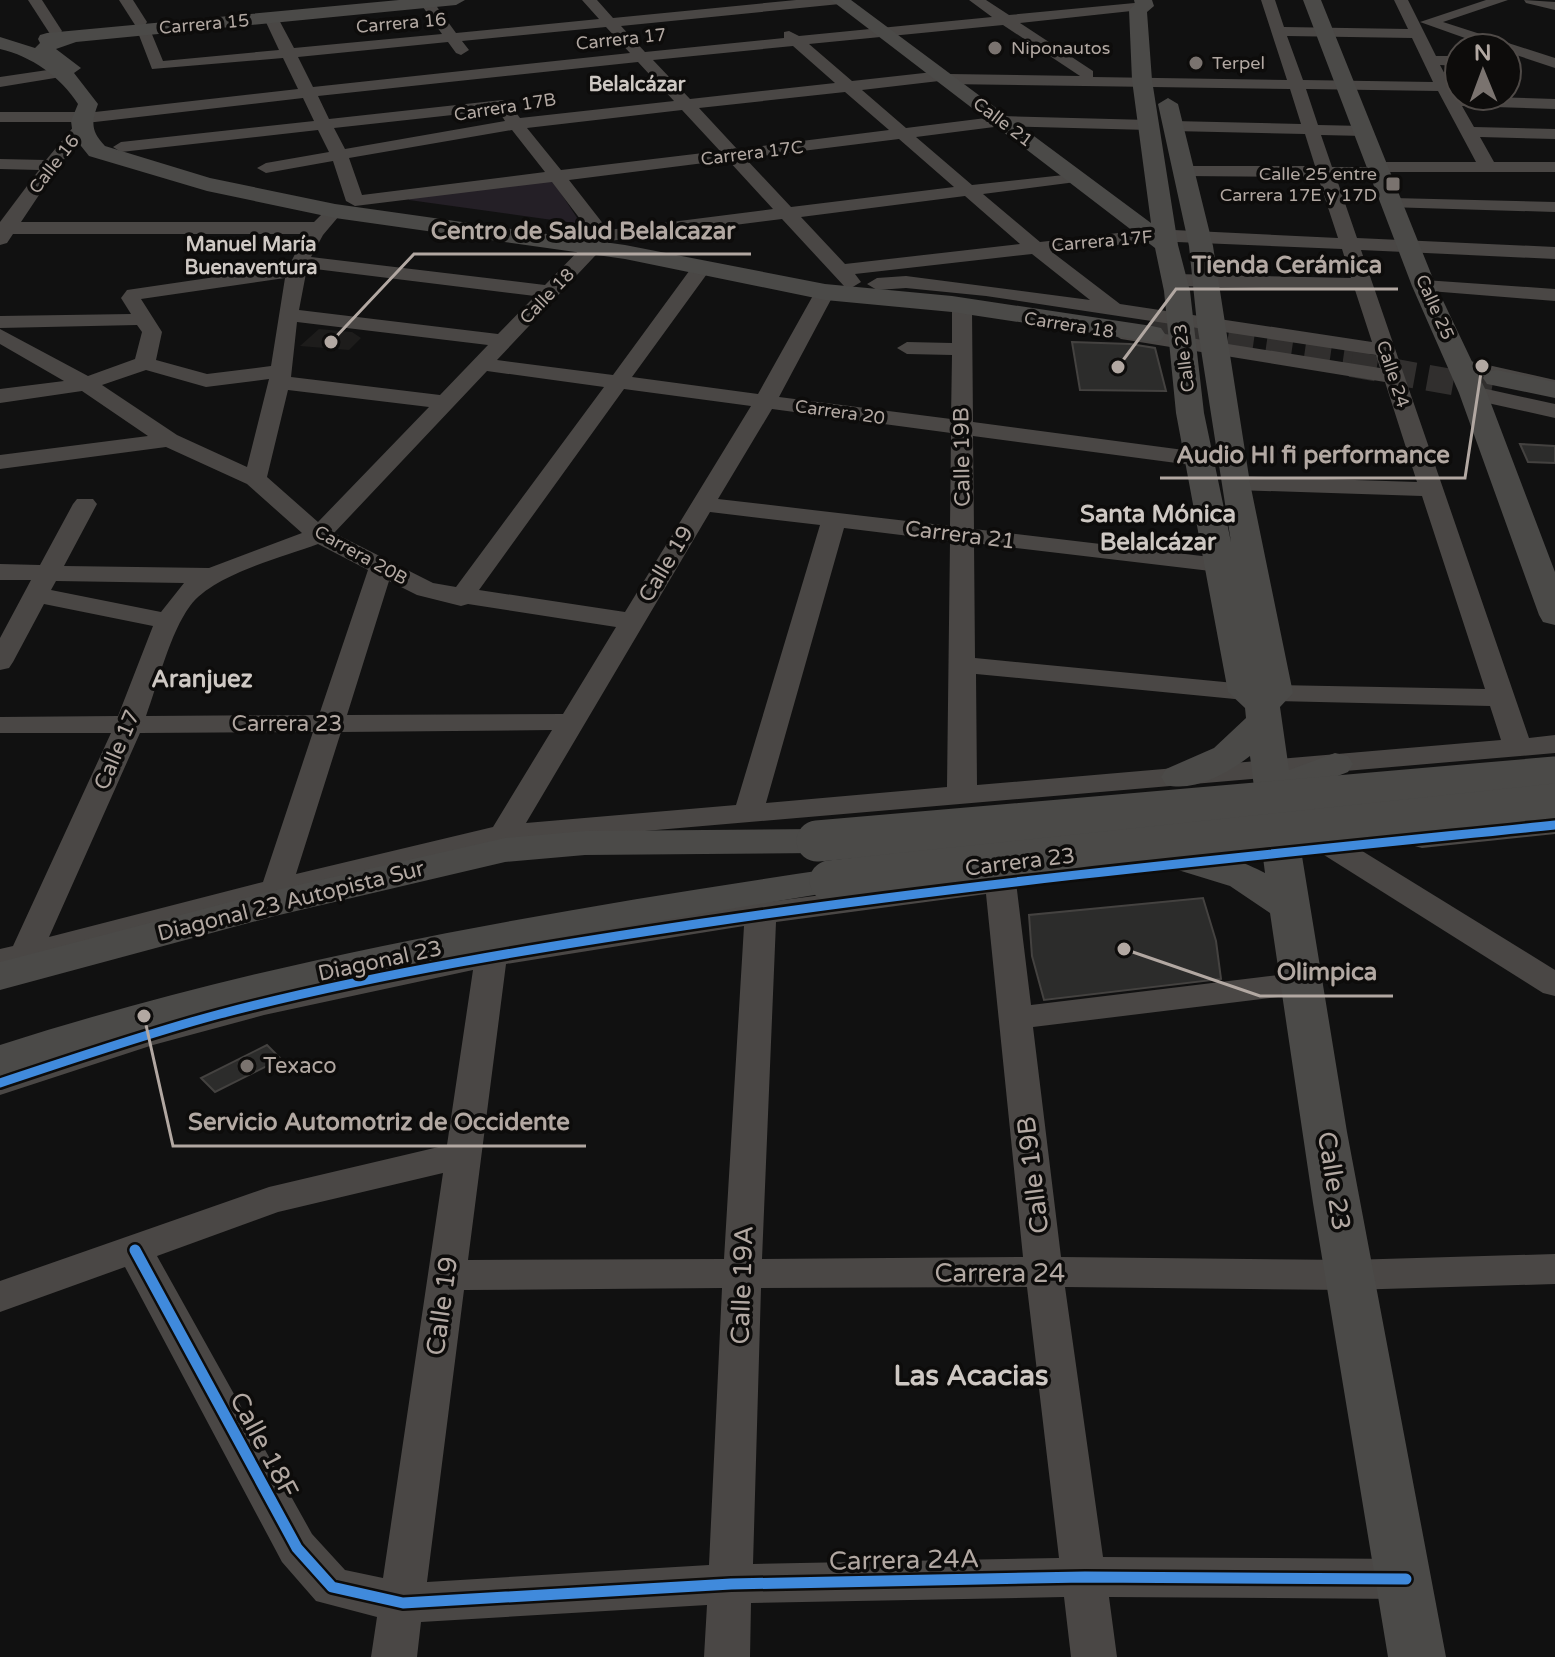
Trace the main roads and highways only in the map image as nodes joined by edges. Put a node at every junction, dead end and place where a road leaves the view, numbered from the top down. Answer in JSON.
{"nodes":[{"id":1,"x":374,"y":0,"type":"edge"},
{"id":2,"x":456,"y":0,"type":"edge"},
{"id":3,"x":840,"y":0,"type":"edge"},
{"id":4,"x":1312,"y":0,"type":"edge"},
{"id":5,"x":426,"y":1,"type":"edge"},
{"id":6,"x":1144,"y":3,"type":"edge"},
{"id":7,"x":271,"y":9,"type":"edge"},
{"id":8,"x":0,"y":34,"type":"edge"},
{"id":9,"x":64,"y":34,"type":"junction"},
{"id":10,"x":0,"y":43,"type":"edge"},
{"id":11,"x":86,"y":121,"type":"junction"},
{"id":12,"x":345,"y":206,"type":"junction"},
{"id":13,"x":1162,"y":238,"type":"junction"},
{"id":14,"x":598,"y":242,"type":"junction"},
{"id":15,"x":839,"y":284,"type":"junction"},
{"id":16,"x":1166,"y":330,"type":"junction"},
{"id":17,"x":1484,"y":382,"type":"junction"},
{"id":18,"x":1555,"y":388,"type":"edge"},
{"id":19,"x":1221,"y":390,"type":"junction"},
{"id":20,"x":1189,"y":403,"type":"junction"},
{"id":21,"x":1555,"y":403,"type":"edge"},
{"id":22,"x":1555,"y":615,"type":"edge"},
{"id":23,"x":1262,"y":702,"type":"junction"},
{"id":24,"x":1335,"y":764,"type":"road end"},
{"id":25,"x":1555,"y":777,"type":"edge"},
{"id":26,"x":1170,"y":778,"type":"road end"},
{"id":27,"x":1555,"y":804,"type":"edge"},
{"id":28,"x":1276,"y":810,"type":"junction"},
{"id":29,"x":585,"y":843,"type":"joint"},
{"id":30,"x":1345,"y":846,"type":"road end"},
{"id":31,"x":1197,"y":861,"type":"road end"},
{"id":32,"x":1288,"y":907,"type":"junction"},
{"id":33,"x":9,"y":963,"type":"edge"},
{"id":34,"x":0,"y":1061,"type":"edge"},
{"id":35,"x":1417,"y":1657,"type":"edge"}],
"edges":[{"from":1,"to":7,"type":"main road","name":"Carrera 15"},
{"from":2,"to":5,"type":"main road","name":"Carrera 15"},
{"from":3,"to":13,"type":"main road","name":"Calle 21"},
{"from":4,"to":17,"type":"main road","name":"Calle 25"},
{"from":5,"to":7,"type":"main road","name":"Carrera 15"},
{"from":6,"to":13,"type":"main road","name":"Calle 23"},
{"from":6,"to":19,"type":"main road","name":"Calle 23"},
{"from":7,"to":9,"type":"main road","name":"Carrera 15"},
{"from":8,"to":9,"type":"main road","name":"Carrera 15"},
{"from":9,"to":10,"type":"main road","name":"Carrera 15"},
{"from":9,"to":11,"type":"main road","name":"Calle 16"},
{"from":10,"to":11,"type":"main road","name":"Calle 16"},
{"from":11,"to":12,"type":"main road"},
{"from":11,"to":12,"type":"main road"},
{"from":12,"to":14,"type":"main road","name":"Carrera 18"},
{"from":13,"to":16,"type":"main road","name":"Calle 23"},
{"from":14,"to":15,"type":"main road","name":"Carrera 18"},
{"from":14,"to":15,"type":"main road","name":"Carrera 18"},
{"from":15,"to":16,"type":"main road","name":"Carrera 18"},
{"from":15,"to":16,"type":"main road","name":"Carrera 18"},
{"from":16,"to":20,"type":"main road","name":"Calle 23"},
{"from":17,"to":18,"type":"main road"},
{"from":17,"to":21,"type":"main road"},
{"from":17,"to":22,"type":"main road","name":"Calle 25"},
{"from":19,"to":20,"type":"main road"},
{"from":19,"to":23,"type":"main road","name":"Calle 23"},
{"from":20,"to":23,"type":"main road","name":"Calle 23"},
{"from":23,"to":26,"type":"main road"},
{"from":23,"to":28,"type":"main road","name":"Calle 23"},
{"from":24,"to":28,"type":"main road"},
{"from":25,"to":29,"type":"main road","name":"Carrera 23","bridge":true},
{"from":27,"to":34,"type":"main road","name":"Carrera 23","bridge":true},
{"from":28,"to":30,"type":"main road"},
{"from":28,"to":32,"type":"main road","name":"Calle 23"},
{"from":29,"to":33,"type":"main road","name":"Diagonal 23 Autopista Sur"},
{"from":31,"to":32,"type":"main road"},
{"from":32,"to":35,"type":"main road","name":"Calle 23"}]}
